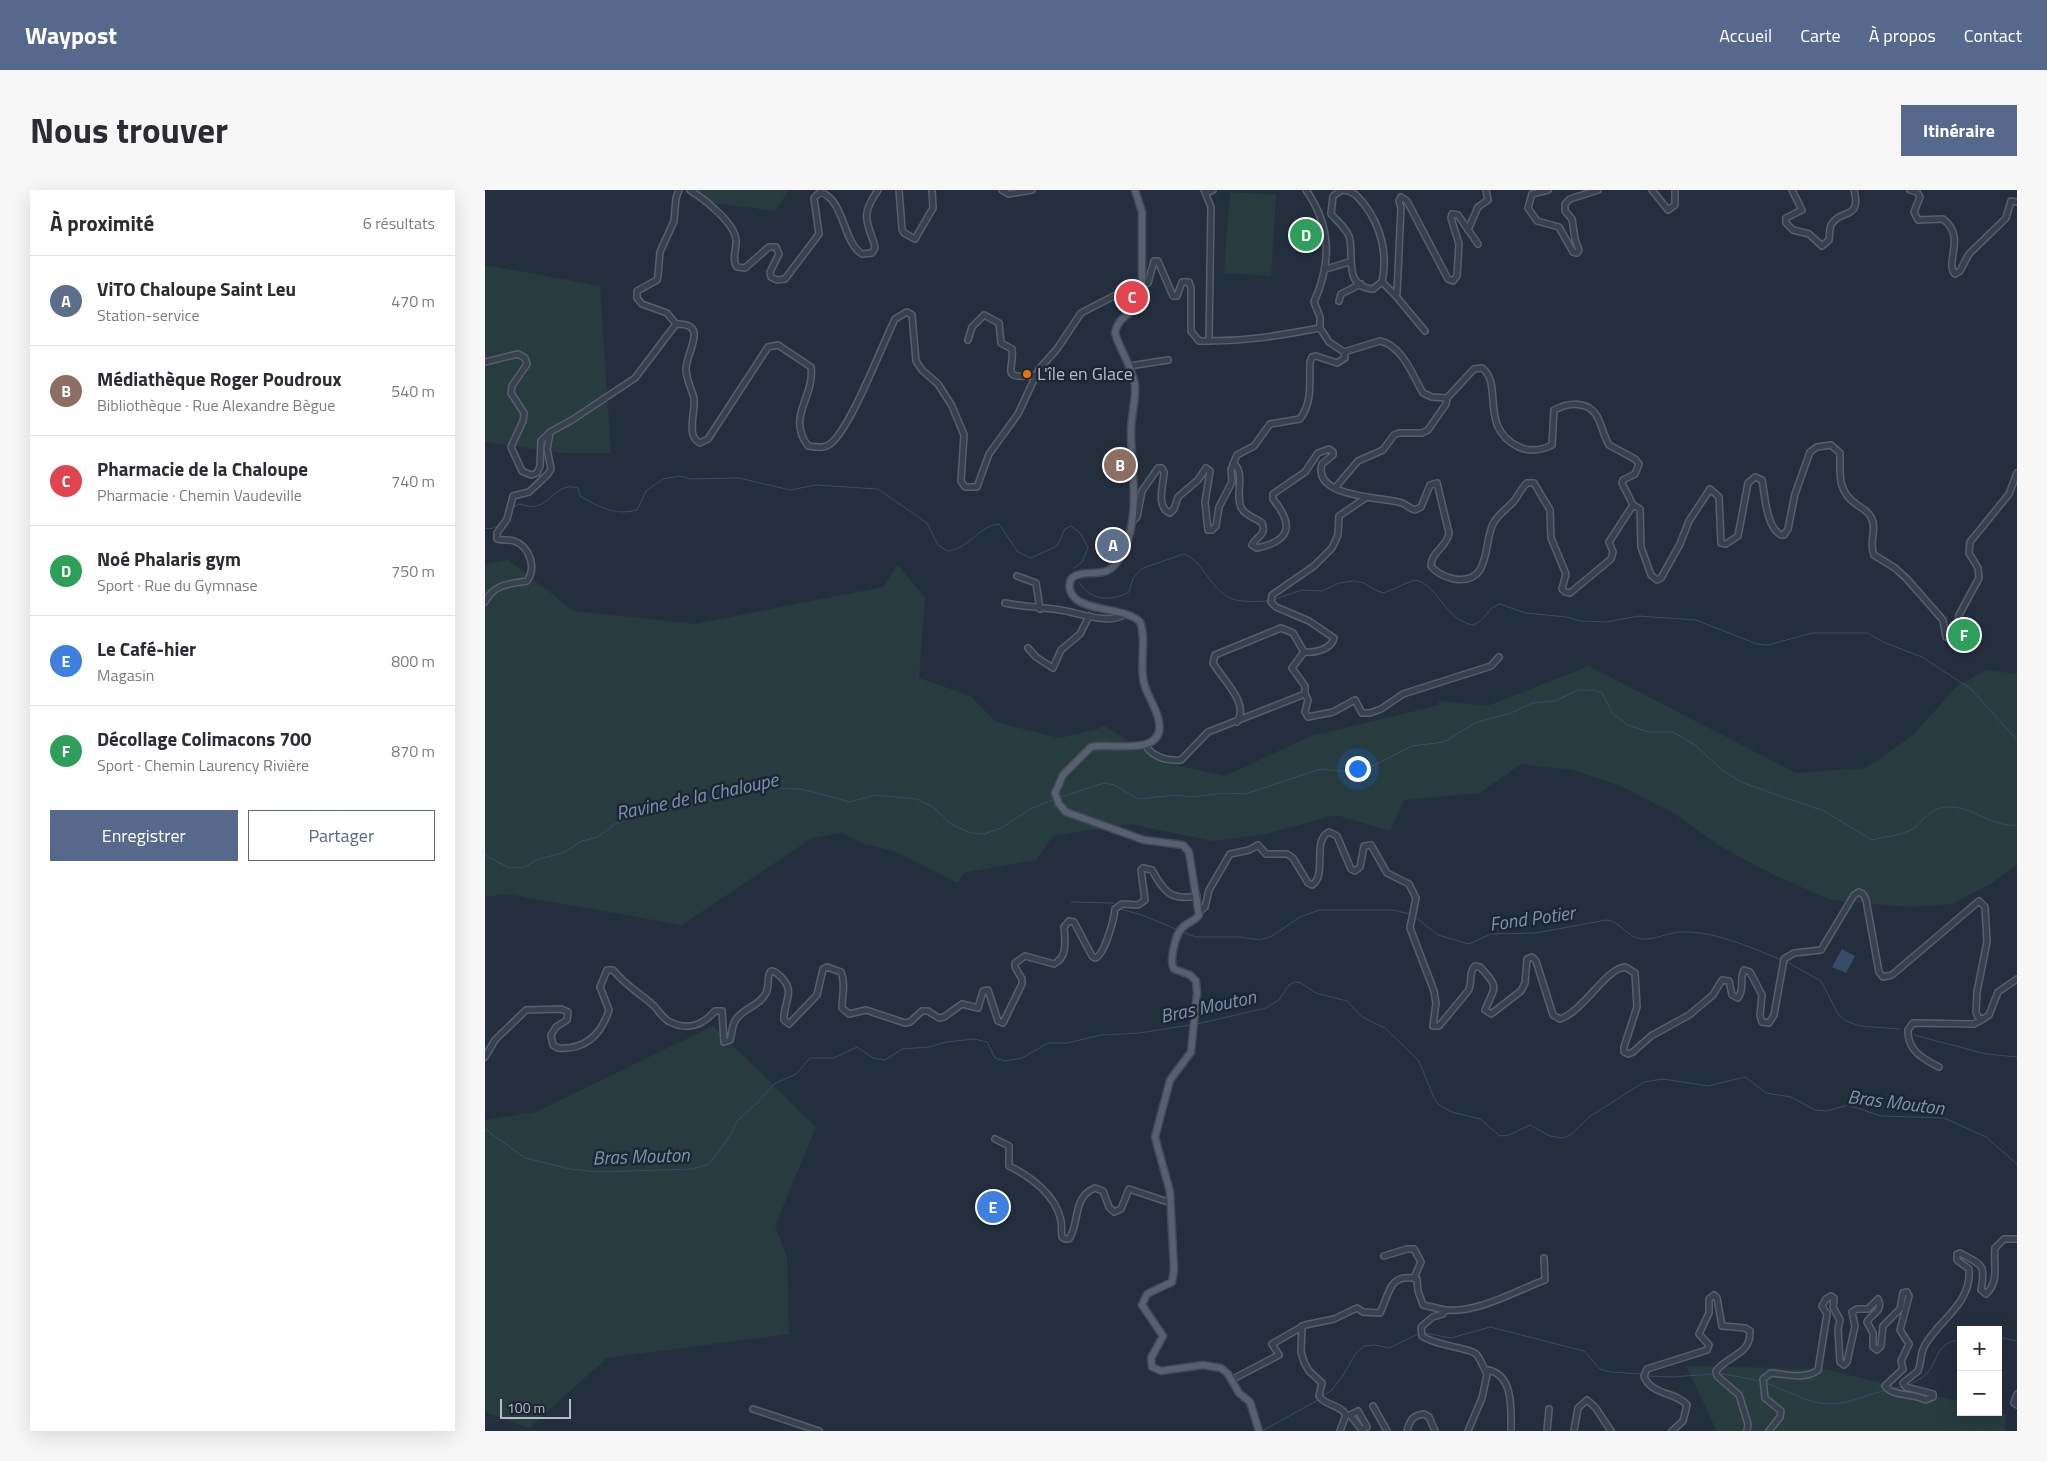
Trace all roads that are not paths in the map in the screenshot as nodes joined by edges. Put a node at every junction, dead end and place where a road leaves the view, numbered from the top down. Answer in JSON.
{"nodes":[{"id":1,"x":679,"y":190,"type":"edge"},
{"id":2,"x":690,"y":190,"type":"edge"},
{"id":3,"x":878,"y":190,"type":"edge"},
{"id":4,"x":899,"y":190,"type":"edge"},
{"id":5,"x":932,"y":190,"type":"edge"},
{"id":6,"x":1002,"y":190,"type":"edge"},
{"id":7,"x":1032,"y":190,"type":"edge"},
{"id":8,"x":1135,"y":190,"type":"edge"},
{"id":9,"x":1213,"y":190,"type":"edge"},
{"id":10,"x":1306,"y":190,"type":"edge"},
{"id":11,"x":1486,"y":190,"type":"edge"},
{"id":12,"x":1548,"y":190,"type":"edge"},
{"id":13,"x":1598,"y":190,"type":"edge"},
{"id":14,"x":1652,"y":190,"type":"edge"},
{"id":15,"x":1675,"y":190,"type":"edge"},
{"id":16,"x":1792,"y":190,"type":"edge"},
{"id":17,"x":1854,"y":190,"type":"edge"},
{"id":18,"x":1911,"y":190,"type":"edge"},
{"id":19,"x":1205,"y":191,"type":"edge"},
{"id":20,"x":2017,"y":202,"type":"edge"},
{"id":21,"x":1468,"y":230,"type":"junction"},
{"id":22,"x":1478,"y":244,"type":"dead end"},
{"id":23,"x":1349,"y":262,"type":"junction"},
{"id":24,"x":1325,"y":269,"type":"junction"},
{"id":25,"x":1382,"y":282,"type":"junction"},
{"id":26,"x":1142,"y":284,"type":"junction"},
{"id":27,"x":1361,"y":284,"type":"junction"},
{"id":28,"x":1395,"y":295,"type":"junction"},
{"id":29,"x":1339,"y":301,"type":"dead end"},
{"id":30,"x":676,"y":324,"type":"junction"},
{"id":31,"x":1320,"y":328,"type":"junction"},
{"id":32,"x":1425,"y":331,"type":"dead end"},
{"id":33,"x":968,"y":340,"type":"dead end"},
{"id":34,"x":1209,"y":341,"type":"junction"},
{"id":35,"x":1345,"y":352,"type":"junction"},
{"id":36,"x":1168,"y":360,"type":"dead end"},
{"id":37,"x":485,"y":362,"type":"edge"},
{"id":38,"x":1129,"y":366,"type":"junction"},
{"id":39,"x":1037,"y":375,"type":"junction"},
{"id":40,"x":1447,"y":398,"type":"junction"},
{"id":41,"x":550,"y":432,"type":"junction"},
{"id":42,"x":1233,"y":464,"type":"junction"},
{"id":43,"x":2017,"y":472,"type":"edge"},
{"id":44,"x":1335,"y":488,"type":"junction"},
{"id":45,"x":1367,"y":497,"type":"junction"},
{"id":46,"x":1633,"y":505,"type":"junction"},
{"id":47,"x":1132,"y":522,"type":"junction"},
{"id":48,"x":1017,"y":576,"type":"dead end"},
{"id":49,"x":485,"y":602,"type":"edge"},
{"id":50,"x":1005,"y":603,"type":"dead end"},
{"id":51,"x":1040,"y":609,"type":"junction"},
{"id":52,"x":1125,"y":614,"type":"junction"},
{"id":53,"x":1089,"y":616,"type":"junction"},
{"id":54,"x":1028,"y":648,"type":"dead end"},
{"id":55,"x":1304,"y":652,"type":"junction"},
{"id":56,"x":1499,"y":657,"type":"dead end"},
{"id":57,"x":1305,"y":694,"type":"junction"},
{"id":58,"x":1237,"y":722,"type":"junction"},
{"id":59,"x":1145,"y":745,"type":"junction"},
{"id":60,"x":1197,"y":896,"type":"junction"},
{"id":61,"x":1200,"y":911,"type":"junction"},
{"id":62,"x":2017,"y":979,"type":"edge"},
{"id":63,"x":1983,"y":1018,"type":"junction"},
{"id":64,"x":485,"y":1057,"type":"edge"},
{"id":65,"x":1939,"y":1067,"type":"dead end"},
{"id":66,"x":995,"y":1139,"type":"dead end"},
{"id":67,"x":1171,"y":1204,"type":"junction"},
{"id":68,"x":2017,"y":1239,"type":"edge"},
{"id":69,"x":1385,"y":1256,"type":"dead end"},
{"id":70,"x":1544,"y":1258,"type":"dead end"},
{"id":71,"x":1414,"y":1278,"type":"junction"},
{"id":72,"x":1445,"y":1310,"type":"junction"},
{"id":73,"x":1302,"y":1326,"type":"junction"},
{"id":74,"x":1486,"y":1372,"type":"junction"},
{"id":75,"x":1231,"y":1380,"type":"junction"},
{"id":76,"x":2017,"y":1394,"type":"edge"},
{"id":77,"x":2017,"y":1405,"type":"edge"},
{"id":78,"x":1373,"y":1406,"type":"dead end"},
{"id":79,"x":753,"y":1409,"type":"dead end"},
{"id":80,"x":1549,"y":1409,"type":"dead end"},
{"id":81,"x":1259,"y":1429,"type":"edge"},
{"id":82,"x":819,"y":1431,"type":"edge"},
{"id":83,"x":1340,"y":1431,"type":"edge"},
{"id":84,"x":1387,"y":1431,"type":"edge"},
{"id":85,"x":1407,"y":1431,"type":"edge"},
{"id":86,"x":1435,"y":1431,"type":"edge"},
{"id":87,"x":1468,"y":1431,"type":"edge"},
{"id":88,"x":1511,"y":1431,"type":"edge"},
{"id":89,"x":1547,"y":1431,"type":"edge"},
{"id":90,"x":1574,"y":1431,"type":"edge"},
{"id":91,"x":1611,"y":1431,"type":"edge"},
{"id":92,"x":1672,"y":1431,"type":"edge"},
{"id":93,"x":1747,"y":1431,"type":"edge"},
{"id":94,"x":1769,"y":1431,"type":"edge"}],
"edges":[{"from":1,"to":30,"type":"street"},
{"from":2,"to":3,"type":"street"},
{"from":4,"to":5,"type":"street"},
{"from":6,"to":7,"type":"street"},
{"from":8,"to":26,"type":"main road"},
{"from":9,"to":19,"type":"street"},
{"from":10,"to":24,"type":"street"},
{"from":11,"to":21,"type":"street"},
{"from":12,"to":13,"type":"street"},
{"from":14,"to":15,"type":"street"},
{"from":16,"to":17,"type":"street"},
{"from":18,"to":20,"type":"street"},
{"from":19,"to":34,"type":"street"},
{"from":21,"to":22,"type":"street"},
{"from":21,"to":28,"type":"street"},
{"from":23,"to":24,"type":"street"},
{"from":23,"to":25,"type":"street"},
{"from":23,"to":27,"type":"street"},
{"from":24,"to":31,"type":"street"},
{"from":25,"to":27,"type":"street"},
{"from":25,"to":28,"type":"street"},
{"from":26,"to":34,"type":"street"},
{"from":26,"to":38,"type":"main road"},
{"from":26,"to":39,"type":"street"},
{"from":27,"to":29,"type":"street"},
{"from":28,"to":32,"type":"street"},
{"from":30,"to":39,"type":"street"},
{"from":30,"to":41,"type":"street"},
{"from":31,"to":34,"type":"street"},
{"from":31,"to":35,"type":"street"},
{"from":33,"to":39,"type":"street"},
{"from":35,"to":40,"type":"street"},
{"from":35,"to":42,"type":"street"},
{"from":36,"to":38,"type":"street"},
{"from":37,"to":41,"type":"street"},
{"from":38,"to":47,"type":"main road"},
{"from":40,"to":44,"type":"street"},
{"from":40,"to":46,"type":"street"},
{"from":41,"to":49,"type":"street"},
{"from":42,"to":44,"type":"street"},
{"from":42,"to":47,"type":"street"},
{"from":43,"to":46,"type":"street"},
{"from":44,"to":45,"type":"street"},
{"from":45,"to":46,"type":"street"},
{"from":45,"to":55,"type":"street"},
{"from":47,"to":52,"type":"main road"},
{"from":48,"to":51,"type":"street"},
{"from":50,"to":51,"type":"street"},
{"from":51,"to":53,"type":"street"},
{"from":52,"to":53,"type":"street"},
{"from":52,"to":59,"type":"main road"},
{"from":53,"to":54,"type":"street"},
{"from":55,"to":57,"type":"street"},
{"from":55,"to":58,"type":"street"},
{"from":56,"to":57,"type":"street"},
{"from":57,"to":58,"type":"street"},
{"from":58,"to":59,"type":"street"},
{"from":59,"to":60,"type":"main road"},
{"from":60,"to":61,"type":"main road"},
{"from":60,"to":64,"type":"street"},
{"from":61,"to":63,"type":"street"},
{"from":61,"to":67,"type":"main road"},
{"from":62,"to":63,"type":"street"},
{"from":63,"to":65,"type":"street"},
{"from":66,"to":67,"type":"street"},
{"from":67,"to":75,"type":"main road"},
{"from":68,"to":94,"type":"street"},
{"from":69,"to":71,"type":"street"},
{"from":70,"to":72,"type":"street"},
{"from":71,"to":72,"type":"street"},
{"from":71,"to":73,"type":"street"},
{"from":72,"to":74,"type":"street"},
{"from":73,"to":75,"type":"street"},
{"from":73,"to":83,"type":"street"},
{"from":74,"to":87,"type":"street"},
{"from":74,"to":88,"type":"street"},
{"from":75,"to":81,"type":"main road"},
{"from":76,"to":77,"type":"street"},
{"from":78,"to":84,"type":"street"},
{"from":79,"to":82,"type":"street"},
{"from":80,"to":89,"type":"street"},
{"from":85,"to":86,"type":"street"},
{"from":90,"to":91,"type":"street"},
{"from":92,"to":93,"type":"street"}]}
